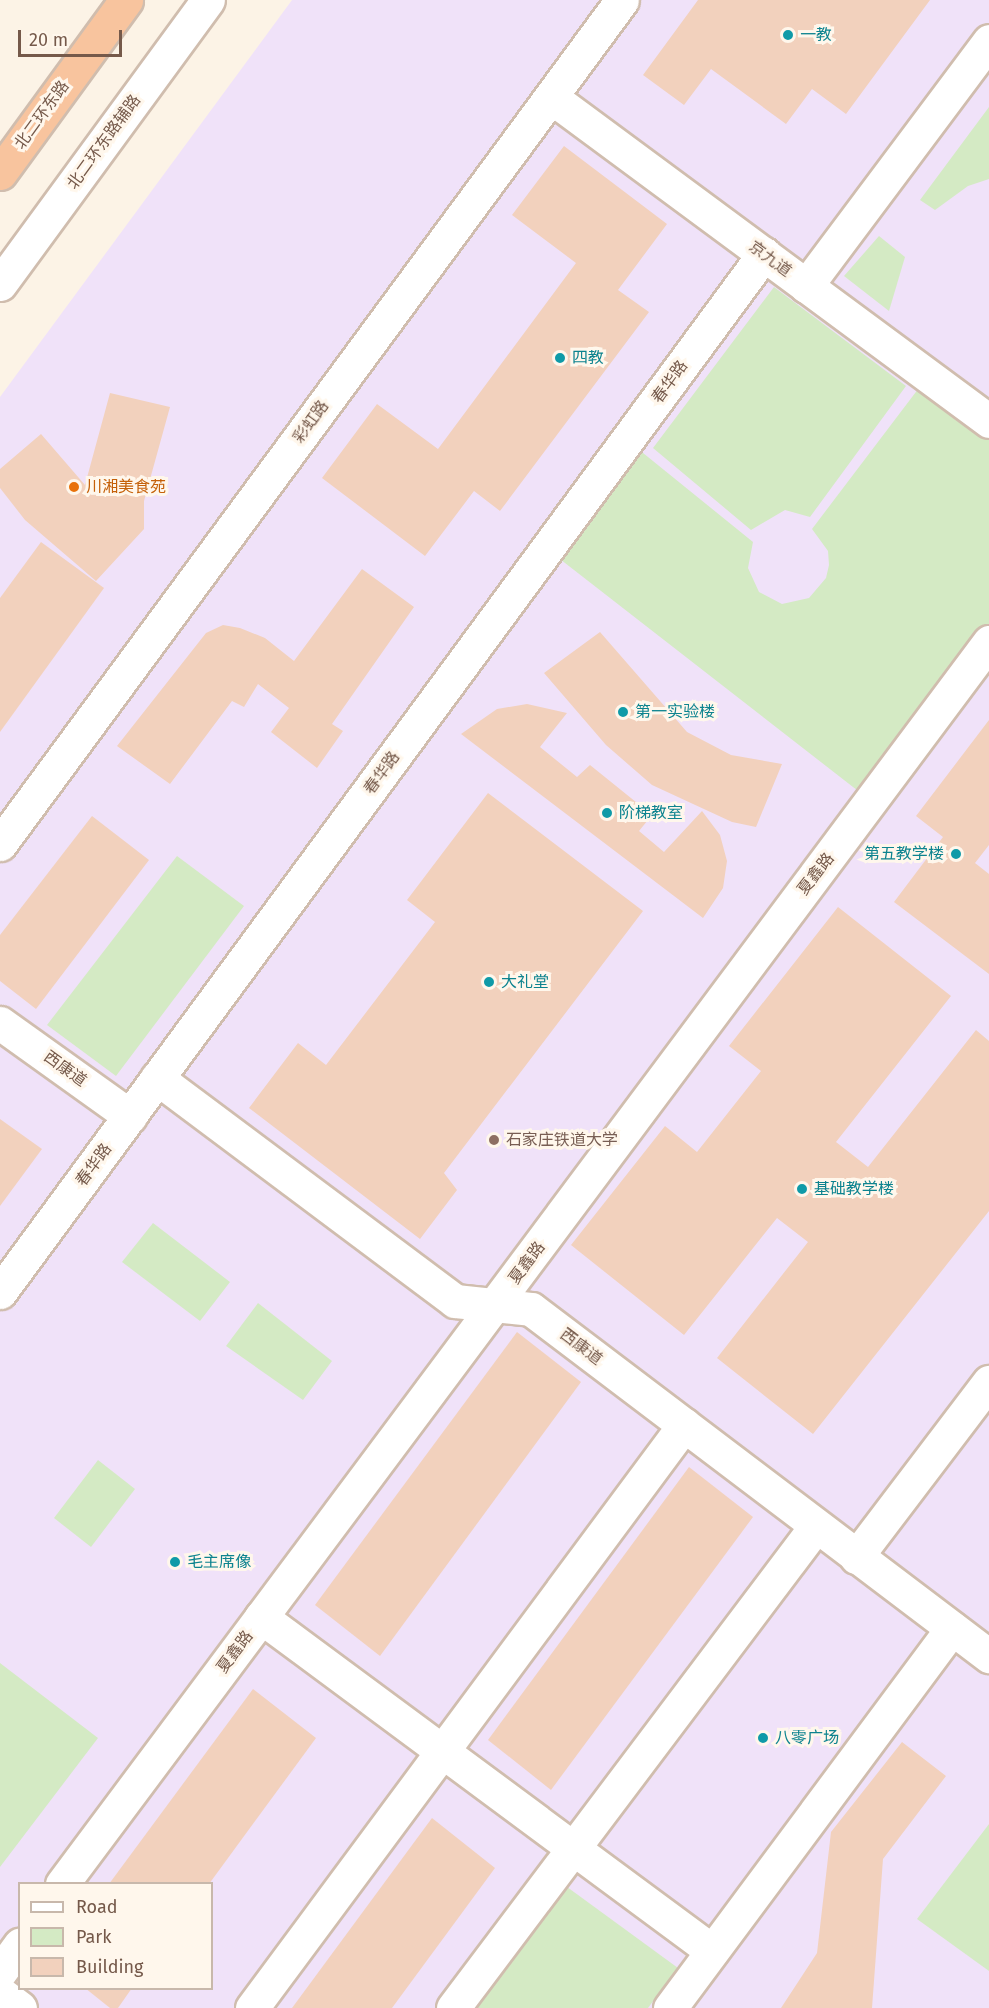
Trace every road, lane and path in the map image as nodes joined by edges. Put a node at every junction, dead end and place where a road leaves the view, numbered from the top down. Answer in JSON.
{"nodes":[{"id":1,"x":126,"y":0,"type":"edge"},
{"id":2,"x":208,"y":0,"type":"edge"},
{"id":3,"x":622,"y":0,"type":"edge"},
{"id":4,"x":989,"y":41,"type":"edge"},
{"id":5,"x":551,"y":97,"type":"junction"},
{"id":6,"x":0,"y":173,"type":"edge"},
{"id":7,"x":764,"y":254,"type":"junction"},
{"id":8,"x":0,"y":284,"type":"edge"},
{"id":9,"x":806,"y":286,"type":"junction"},
{"id":10,"x":989,"y":421,"type":"edge"},
{"id":11,"x":989,"y":642,"type":"edge"},
{"id":12,"x":0,"y":844,"type":"edge"},
{"id":13,"x":0,"y":1023,"type":"edge"},
{"id":14,"x":158,"y":1078,"type":"junction"},
{"id":15,"x":130,"y":1116,"type":"junction"},
{"id":16,"x":0,"y":1292,"type":"edge"},
{"id":17,"x":495,"y":1305,"type":"junction"},
{"id":18,"x":989,"y":1382,"type":"edge"},
{"id":19,"x":684,"y":1425,"type":"junction"},
{"id":20,"x":816,"y":1526,"type":"junction"},
{"id":21,"x":856,"y":1557,"type":"junction"},
{"id":22,"x":261,"y":1617,"type":"junction"},
{"id":23,"x":952,"y":1628,"type":"junction"},
{"id":24,"x":989,"y":1656,"type":"edge"},
{"id":25,"x":442,"y":1751,"type":"junction"},
{"id":26,"x":573,"y":1849,"type":"junction"},
{"id":27,"x":63,"y":1882,"type":"edge"},
{"id":28,"x":18,"y":1947,"type":"edge"},
{"id":29,"x":712,"y":1951,"type":"junction"},
{"id":30,"x":0,"y":1972,"type":"edge"},
{"id":31,"x":0,"y":1993,"type":"edge"},
{"id":32,"x":20,"y":2008,"type":"edge"},
{"id":33,"x":252,"y":2008,"type":"edge"},
{"id":34,"x":453,"y":2008,"type":"edge"},
{"id":35,"x":670,"y":2008,"type":"edge"}],
"edges":[{"from":1,"to":6,"type":"highway","name":"北二环东路"},
{"from":2,"to":8,"type":"street","name":"北二环东路辅路"},
{"from":3,"to":5,"type":"street","name":"彩虹路"},
{"from":4,"to":9,"type":"street"},
{"from":5,"to":7,"type":"street","name":"京九道"},
{"from":5,"to":12,"type":"street","name":"彩虹路"},
{"from":7,"to":9,"type":"street","name":"京九道"},
{"from":7,"to":14,"type":"street","name":"春华路"},
{"from":9,"to":10,"type":"street","name":"京九道"},
{"from":11,"to":17,"type":"street","name":"夏鑫路"},
{"from":13,"to":15,"type":"street","name":"西康道"},
{"from":14,"to":15,"type":"street","name":"春华路"},
{"from":14,"to":17,"type":"street","name":"西康道"},
{"from":15,"to":16,"type":"street","name":"春华路"},
{"from":17,"to":19,"type":"street","name":"西康道"},
{"from":17,"to":22,"type":"street","name":"夏鑫路"},
{"from":18,"to":21,"type":"street"},
{"from":19,"to":20,"type":"street","name":"西康道"},
{"from":19,"to":25,"type":"street"},
{"from":20,"to":21,"type":"street","name":"西康道"},
{"from":20,"to":26,"type":"street"},
{"from":21,"to":23,"type":"street","name":"西康道"},
{"from":22,"to":25,"type":"street"},
{"from":22,"to":27,"type":"street","name":"夏鑫路"},
{"from":23,"to":24,"type":"street","name":"西康道"},
{"from":23,"to":29,"type":"street"},
{"from":25,"to":26,"type":"street"},
{"from":25,"to":33,"type":"street"},
{"from":26,"to":29,"type":"street"},
{"from":26,"to":34,"type":"street"},
{"from":28,"to":30,"type":"street"},
{"from":29,"to":35,"type":"street"},
{"from":31,"to":32,"type":"street"}]}
